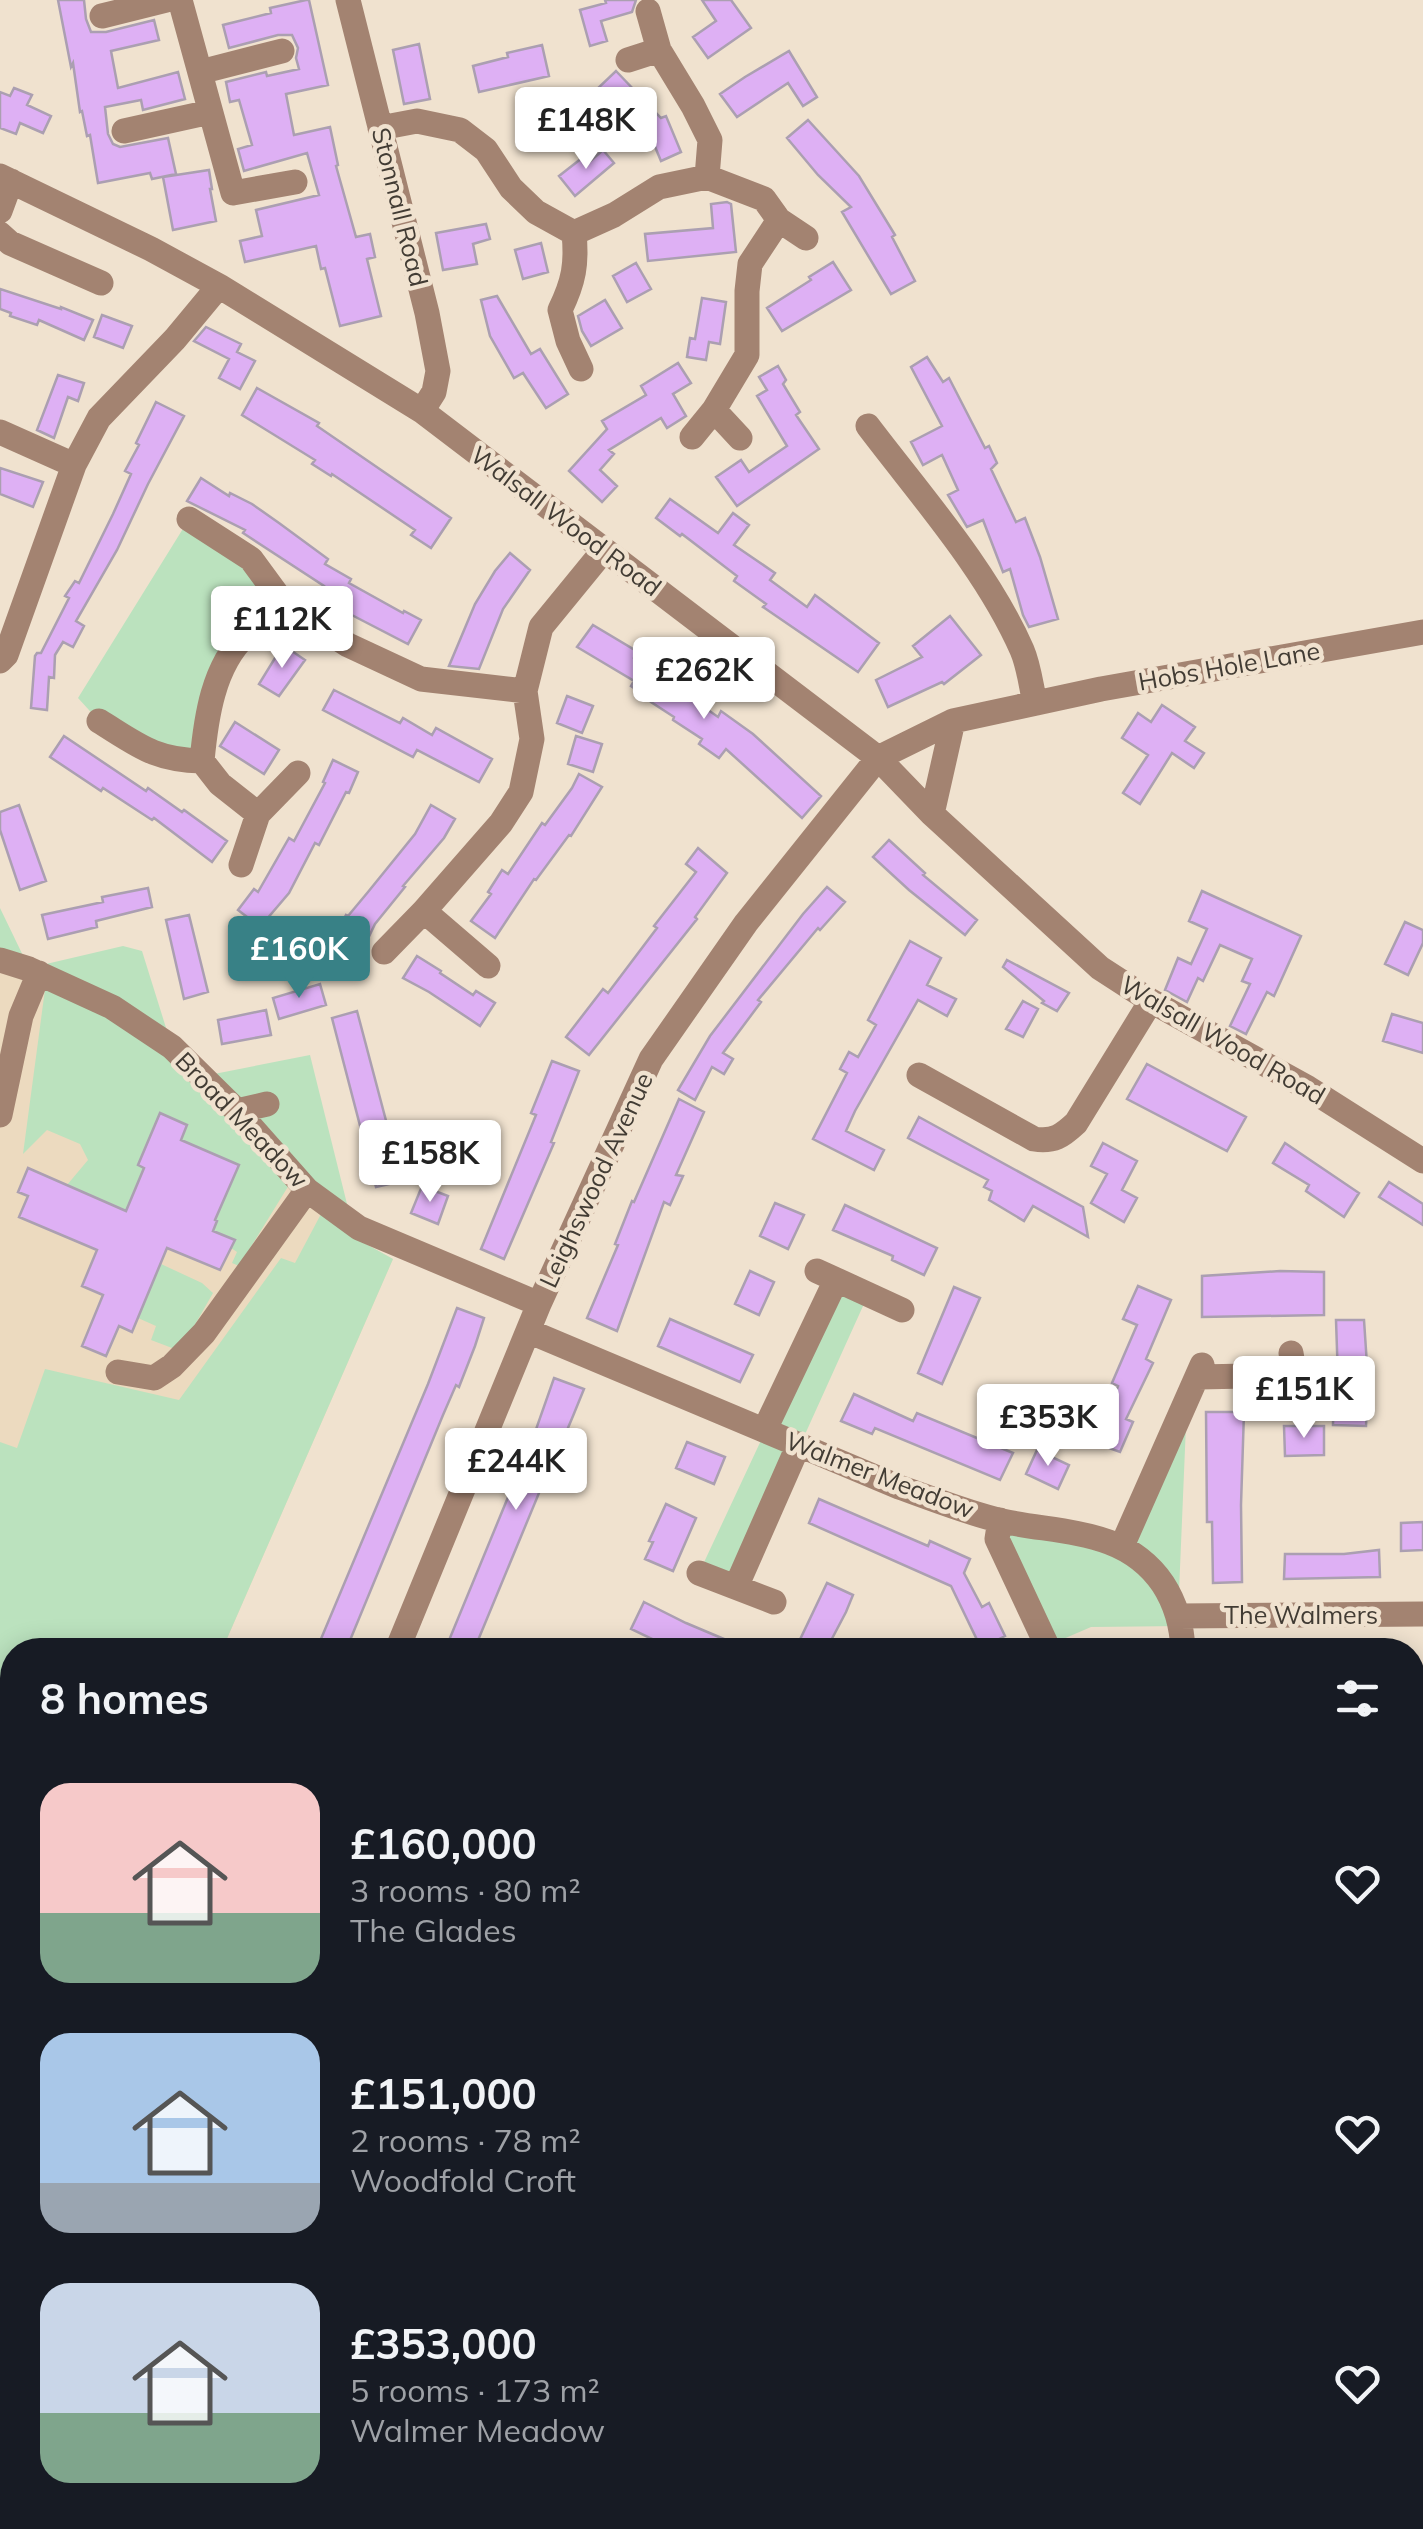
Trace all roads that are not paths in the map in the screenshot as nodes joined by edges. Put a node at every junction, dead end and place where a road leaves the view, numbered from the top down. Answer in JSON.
{"nodes":[{"id":1,"x":166,"y":0,"type":"edge"},
{"id":2,"x":180,"y":0,"type":"edge"},
{"id":3,"x":348,"y":0,"type":"edge"},
{"id":4,"x":648,"y":11,"type":"dead end"},
{"id":5,"x":102,"y":16,"type":"dead end"},
{"id":6,"x":659,"y":50,"type":"junction"},
{"id":7,"x":282,"y":51,"type":"dead end"},
{"id":8,"x":628,"y":60,"type":"dead end"},
{"id":9,"x":200,"y":72,"type":"junction"},
{"id":10,"x":210,"y":112,"type":"junction"},
{"id":11,"x":380,"y":128,"type":"junction"},
{"id":12,"x":124,"y":131,"type":"dead end"},
{"id":13,"x":708,"y":176,"type":"junction"},
{"id":14,"x":5,"y":178,"type":"edge"},
{"id":15,"x":295,"y":182,"type":"dead end"},
{"id":16,"x":0,"y":211,"type":"edge"},
{"id":17,"x":779,"y":220,"type":"junction"},
{"id":18,"x":574,"y":233,"type":"junction"},
{"id":19,"x":0,"y":234,"type":"edge"},
{"id":20,"x":806,"y":238,"type":"dead end"},
{"id":21,"x":101,"y":283,"type":"dead end"},
{"id":22,"x":219,"y":286,"type":"junction"},
{"id":23,"x":581,"y":368,"type":"dead end"},
{"id":24,"x":714,"y":410,"type":"junction"},
{"id":25,"x":422,"y":411,"type":"junction"},
{"id":26,"x":868,"y":426,"type":"dead end"},
{"id":27,"x":0,"y":432,"type":"edge"},
{"id":28,"x":692,"y":437,"type":"dead end"},
{"id":29,"x":740,"y":438,"type":"dead end"},
{"id":30,"x":74,"y":465,"type":"junction"},
{"id":31,"x":189,"y":518,"type":"dead end"},
{"id":32,"x":604,"y":550,"type":"junction"},
{"id":33,"x":284,"y":604,"type":"junction"},
{"id":34,"x":1423,"y":632,"type":"edge"},
{"id":35,"x":0,"y":660,"type":"edge"},
{"id":36,"x":525,"y":690,"type":"junction"},
{"id":37,"x":1034,"y":704,"type":"junction"},
{"id":38,"x":99,"y":721,"type":"dead end"},
{"id":39,"x":953,"y":721,"type":"junction"},
{"id":40,"x":878,"y":758,"type":"junction"},
{"id":41,"x":202,"y":761,"type":"junction"},
{"id":42,"x":298,"y":773,"type":"dead end"},
{"id":43,"x":258,"y":814,"type":"junction"},
{"id":44,"x":932,"y":814,"type":"junction"},
{"id":45,"x":241,"y":864,"type":"dead end"},
{"id":46,"x":424,"y":912,"type":"junction"},
{"id":47,"x":384,"y":952,"type":"dead end"},
{"id":48,"x":0,"y":960,"type":"edge"},
{"id":49,"x":488,"y":966,"type":"dead end"},
{"id":50,"x":38,"y":973,"type":"junction"},
{"id":51,"x":1151,"y":1001,"type":"junction"},
{"id":52,"x":919,"y":1075,"type":"dead end"},
{"id":53,"x":267,"y":1104,"type":"dead end"},
{"id":54,"x":238,"y":1111,"type":"junction"},
{"id":55,"x":0,"y":1115,"type":"edge"},
{"id":56,"x":1423,"y":1160,"type":"edge"},
{"id":57,"x":307,"y":1190,"type":"junction"},
{"id":58,"x":539,"y":1304,"type":"junction"},
{"id":59,"x":902,"y":1310,"type":"dead end"},
{"id":60,"x":528,"y":1331,"type":"junction"},
{"id":61,"x":118,"y":1372,"type":"dead end"},
{"id":62,"x":1294,"y":1375,"type":"dead end"},
{"id":63,"x":765,"y":1429,"type":"junction"},
{"id":64,"x":799,"y":1444,"type":"junction"},
{"id":65,"x":1000,"y":1520,"type":"junction"},
{"id":66,"x":1122,"y":1546,"type":"junction"},
{"id":67,"x":700,"y":1573,"type":"dead end"},
{"id":68,"x":736,"y":1587,"type":"junction"},
{"id":69,"x":774,"y":1602,"type":"dead end"},
{"id":70,"x":1423,"y":1614,"type":"edge"},
{"id":71,"x":1178,"y":1616,"type":"junction"},
{"id":72,"x":403,"y":1638,"type":"edge"},
{"id":73,"x":1050,"y":1638,"type":"edge"},
{"id":74,"x":1181,"y":1638,"type":"edge"}],
"edges":[{"from":1,"to":5,"type":"street"},
{"from":2,"to":9,"type":"street"},
{"from":3,"to":11,"type":"street","name":"Stonnall Road"},
{"from":4,"to":6,"type":"street"},
{"from":6,"to":8,"type":"street"},
{"from":6,"to":13,"type":"street"},
{"from":7,"to":9,"type":"street"},
{"from":9,"to":10,"type":"street"},
{"from":10,"to":12,"type":"street"},
{"from":10,"to":15,"type":"street"},
{"from":11,"to":18,"type":"street"},
{"from":11,"to":25,"type":"street","name":"Stonnall Road"},
{"from":13,"to":17,"type":"street"},
{"from":13,"to":18,"type":"street"},
{"from":14,"to":16,"type":"street","name":"Walsall Wood Road"},
{"from":14,"to":22,"type":"street","name":"Walsall Wood Road"},
{"from":17,"to":20,"type":"street"},
{"from":17,"to":24,"type":"street"},
{"from":18,"to":23,"type":"street"},
{"from":19,"to":21,"type":"street"},
{"from":22,"to":25,"type":"street","name":"Walsall Wood Road"},
{"from":22,"to":30,"type":"street"},
{"from":24,"to":28,"type":"street"},
{"from":24,"to":29,"type":"street"},
{"from":25,"to":32,"type":"street","name":"Walsall Wood Road"},
{"from":26,"to":37,"type":"street"},
{"from":27,"to":30,"type":"street"},
{"from":30,"to":35,"type":"street"},
{"from":31,"to":33,"type":"street"},
{"from":32,"to":36,"type":"street"},
{"from":32,"to":40,"type":"street","name":"Walsall Wood Road"},
{"from":33,"to":36,"type":"street"},
{"from":33,"to":41,"type":"street"},
{"from":34,"to":37,"type":"street","name":"Hobs Hole Lane"},
{"from":36,"to":46,"type":"street"},
{"from":37,"to":39,"type":"street","name":"Hobs Hole Lane"},
{"from":38,"to":41,"type":"street"},
{"from":39,"to":40,"type":"street","name":"Hobs Hole Lane"},
{"from":39,"to":44,"type":"street"},
{"from":40,"to":44,"type":"street","name":"Walsall Wood Road"},
{"from":40,"to":58,"type":"street","name":"Leighswood Avenue"},
{"from":41,"to":43,"type":"street"},
{"from":42,"to":43,"type":"street"},
{"from":43,"to":45,"type":"street"},
{"from":44,"to":51,"type":"street","name":"Walsall Wood Road"},
{"from":46,"to":47,"type":"street"},
{"from":46,"to":49,"type":"street"},
{"from":48,"to":50,"type":"street","name":"Broad Meadow"},
{"from":50,"to":54,"type":"street","name":"Broad Meadow"},
{"from":50,"to":55,"type":"street"},
{"from":51,"to":52,"type":"street"},
{"from":51,"to":56,"type":"street","name":"Walsall Wood Road"},
{"from":53,"to":54,"type":"street"},
{"from":54,"to":57,"type":"street","name":"Broad Meadow"},
{"from":57,"to":58,"type":"street","name":"Broad Meadow"},
{"from":57,"to":61,"type":"street"},
{"from":58,"to":60,"type":"street","name":"Leighswood Avenue"},
{"from":59,"to":63,"type":"street"},
{"from":60,"to":63,"type":"street","name":"Walmer Meadow"},
{"from":60,"to":72,"type":"street","name":"Leighswood Avenue"},
{"from":62,"to":66,"type":"street"},
{"from":63,"to":64,"type":"street","name":"Walmer Meadow"},
{"from":64,"to":65,"type":"street","name":"Walmer Meadow"},
{"from":64,"to":68,"type":"street"},
{"from":65,"to":66,"type":"street","name":"Walmer Meadow"},
{"from":65,"to":73,"type":"street"},
{"from":66,"to":71,"type":"street","name":"Walmer Meadow"},
{"from":67,"to":68,"type":"street"},
{"from":68,"to":69,"type":"street"},
{"from":70,"to":71,"type":"street","name":"The Walmers"},
{"from":71,"to":74,"type":"street","name":"Walmer Meadow"}]}
